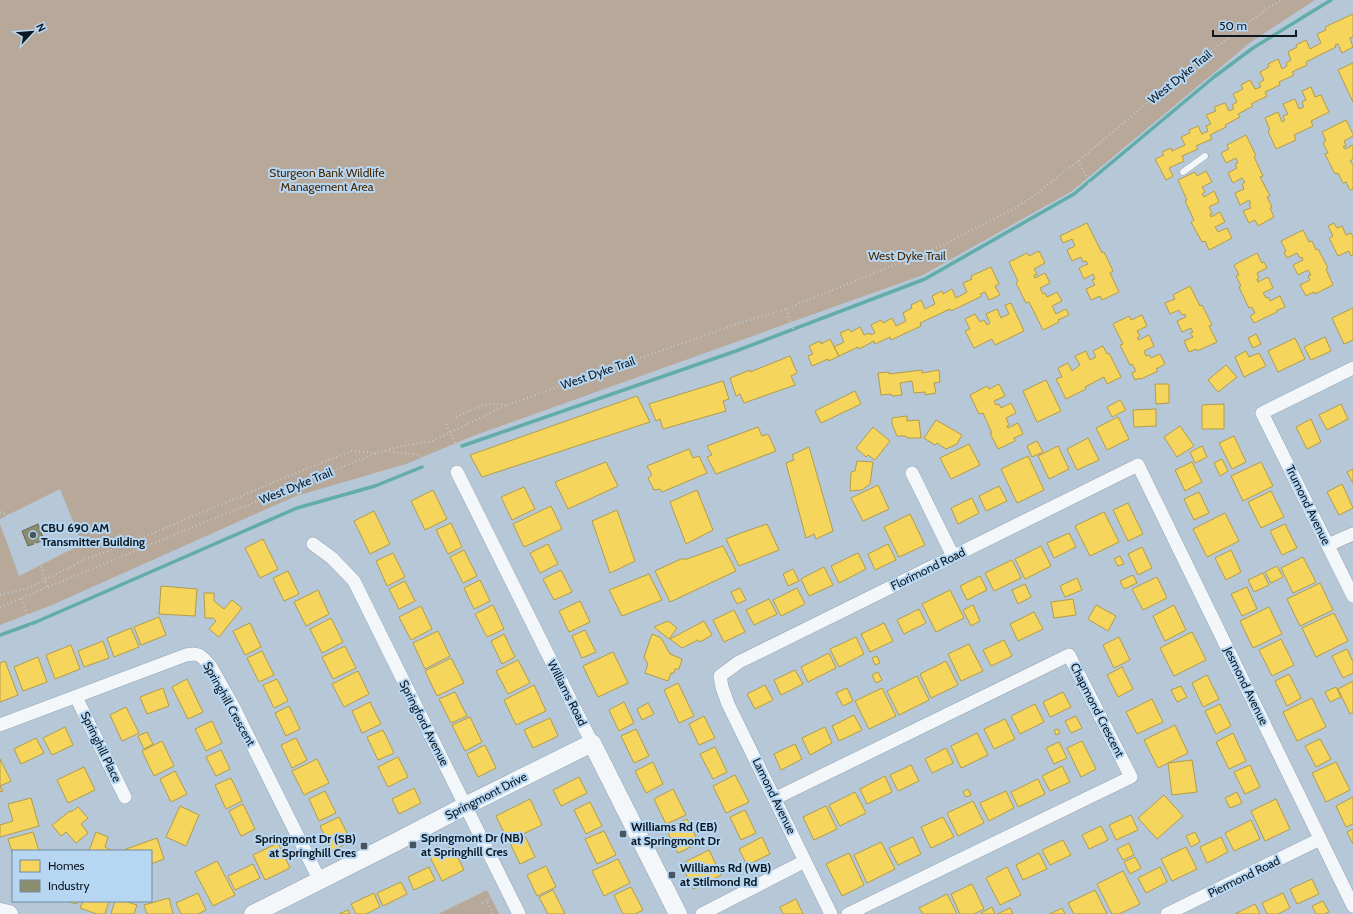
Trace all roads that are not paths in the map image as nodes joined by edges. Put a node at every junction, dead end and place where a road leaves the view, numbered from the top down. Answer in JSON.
{"nodes":[{"id":1,"x":1205,"y":156,"type":"dead end"},
{"id":2,"x":1183,"y":172,"type":"dead end"},
{"id":3,"x":1353,"y":368,"type":"edge"},
{"id":4,"x":1138,"y":466,"type":"joint"},
{"id":5,"x":457,"y":472,"type":"dead end"},
{"id":6,"x":912,"y":473,"type":"road end"},
{"id":7,"x":1353,"y":534,"type":"edge"},
{"id":8,"x":1326,"y":542,"type":"junction"},
{"id":9,"x":313,"y":544,"type":"road end"},
{"id":10,"x":953,"y":556,"type":"junction"},
{"id":11,"x":1353,"y":596,"type":"edge"},
{"id":12,"x":720,"y":676,"type":"joint"},
{"id":13,"x":76,"y":696,"type":"junction"},
{"id":14,"x":0,"y":725,"type":"edge"},
{"id":15,"x":592,"y":743,"type":"junction"},
{"id":16,"x":125,"y":797,"type":"dead end"},
{"id":17,"x":776,"y":798,"type":"junction"},
{"id":18,"x":465,"y":806,"type":"junction"},
{"id":19,"x":1320,"y":839,"type":"junction"},
{"id":20,"x":805,"y":861,"type":"junction"},
{"id":21,"x":320,"y":881,"type":"junction"},
{"id":22,"x":1353,"y":906,"type":"edge"},
{"id":23,"x":0,"y":912,"type":"edge"},
{"id":24,"x":9,"y":914,"type":"edge"},
{"id":25,"x":253,"y":914,"type":"edge"},
{"id":26,"x":519,"y":914,"type":"edge"},
{"id":27,"x":678,"y":914,"type":"edge"},
{"id":28,"x":702,"y":914,"type":"edge"},
{"id":29,"x":831,"y":914,"type":"edge"},
{"id":30,"x":848,"y":914,"type":"edge"},
{"id":31,"x":1167,"y":914,"type":"edge"}],
"edges":[{"from":1,"to":2,"type":"lane"},
{"from":3,"to":8,"type":"street","name":"Trumond Avenue"},
{"from":4,"to":10,"type":"street","name":"Florimond Road"},
{"from":4,"to":19,"type":"street","name":"Jesmond Avenue"},
{"from":5,"to":15,"type":"street","name":"Williams Road"},
{"from":6,"to":10,"type":"street"},
{"from":7,"to":8,"type":"street"},
{"from":8,"to":11,"type":"street","name":"Trumond Avenue"},
{"from":9,"to":18,"type":"street","name":"Springford Avenue"},
{"from":10,"to":12,"type":"street","name":"Florimond Road"},
{"from":12,"to":17,"type":"street","name":"Lamond Avenue"},
{"from":13,"to":14,"type":"street","name":"Springhill Crescent"},
{"from":13,"to":16,"type":"street","name":"Springhill Place"},
{"from":13,"to":21,"type":"street","name":"Springhill Crescent"},
{"from":15,"to":18,"type":"street","name":"Springmont Drive"},
{"from":15,"to":27,"type":"street","name":"Williams Road"},
{"from":17,"to":20,"type":"street","name":"Lamond Avenue"},
{"from":17,"to":30,"type":"street","name":"Chapmond Crescent"},
{"from":18,"to":21,"type":"street","name":"Springmont Drive"},
{"from":18,"to":26,"type":"street","name":"Springford Avenue"},
{"from":19,"to":22,"type":"street","name":"Jesmond Avenue"},
{"from":19,"to":31,"type":"street","name":"Piermond Road"},
{"from":20,"to":28,"type":"street"},
{"from":20,"to":29,"type":"street","name":"Lamond Avenue"},
{"from":21,"to":25,"type":"street","name":"Springmont Drive"},
{"from":23,"to":24,"type":"street"}]}
